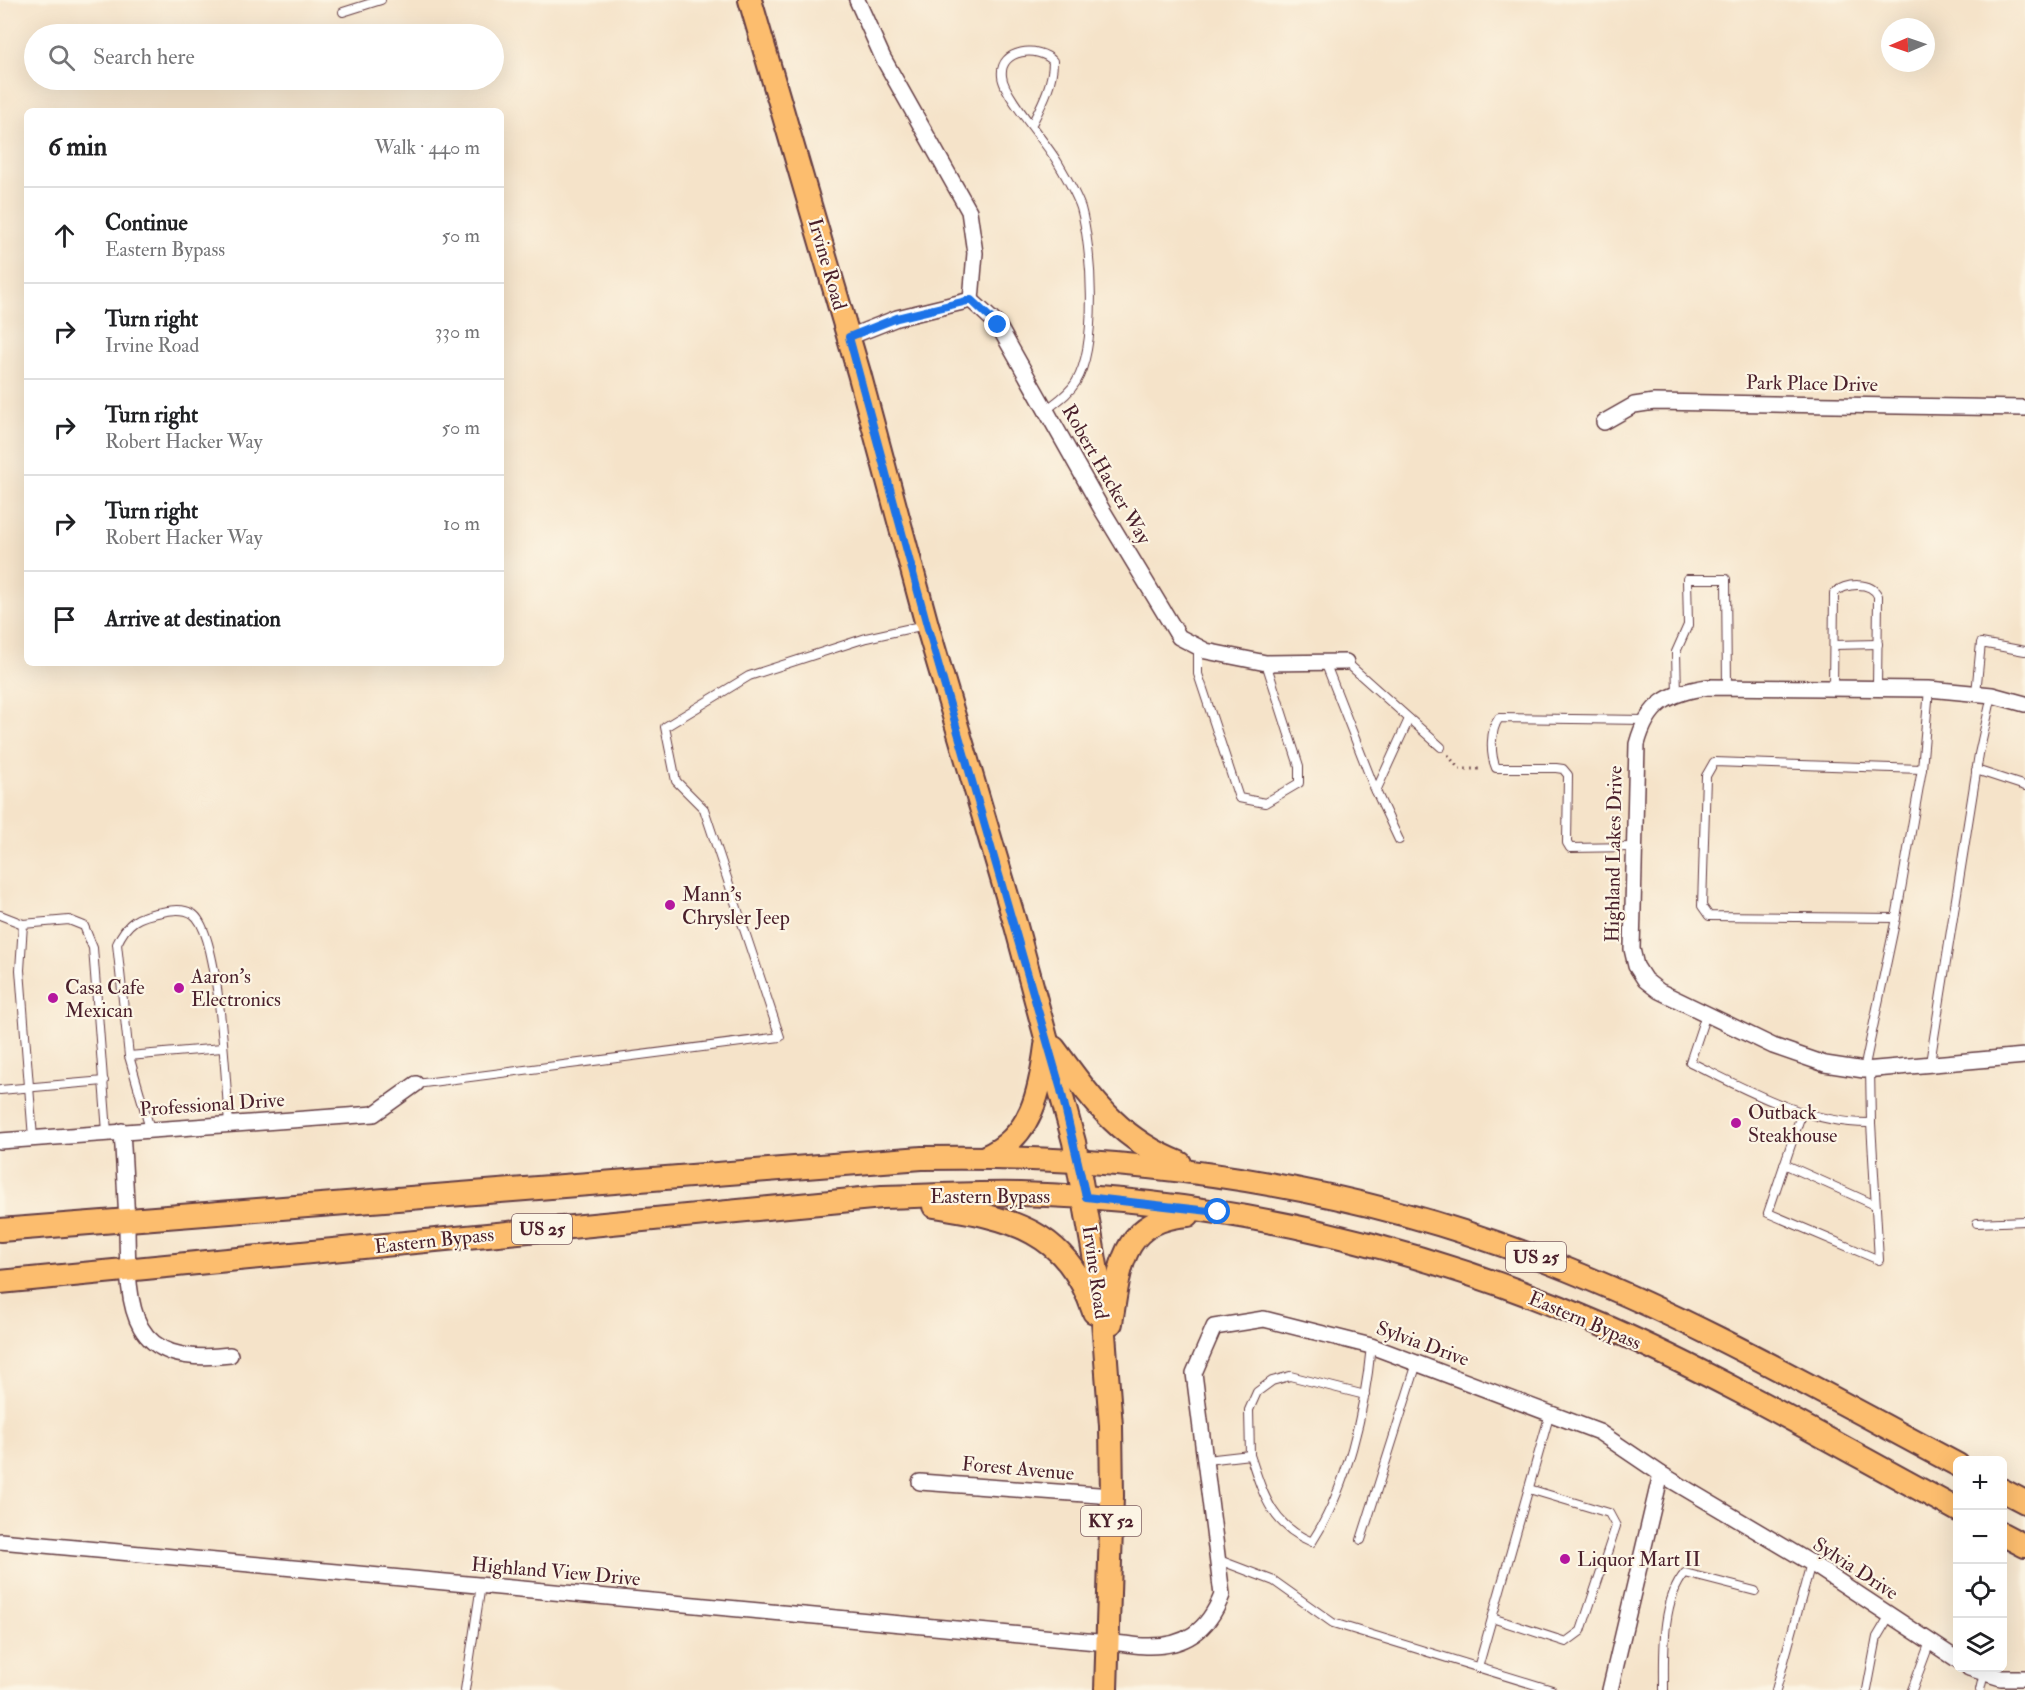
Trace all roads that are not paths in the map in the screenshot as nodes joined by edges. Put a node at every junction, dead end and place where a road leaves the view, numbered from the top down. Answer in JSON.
{"nodes":[{"id":1,"x":381,"y":0,"type":"edge"},
{"id":2,"x":750,"y":0,"type":"edge"},
{"id":3,"x":857,"y":0,"type":"edge"},
{"id":4,"x":343,"y":12,"type":"dead end"},
{"id":5,"x":1032,"y":124,"type":"junction"},
{"id":6,"x":971,"y":300,"type":"junction"},
{"id":7,"x":849,"y":337,"type":"junction"},
{"id":8,"x":2025,"y":408,"type":"edge"},
{"id":9,"x":1046,"y":410,"type":"junction"},
{"id":10,"x":1604,"y":422,"type":"dead end"},
{"id":11,"x":927,"y":625,"type":"junction"},
{"id":12,"x":1878,"y":644,"type":"junction"},
{"id":13,"x":1834,"y":645,"type":"junction"},
{"id":14,"x":1198,"y":647,"type":"junction"},
{"id":15,"x":2025,"y":651,"type":"edge"},
{"id":16,"x":1325,"y":662,"type":"junction"},
{"id":17,"x":1346,"y":662,"type":"joint"},
{"id":18,"x":1266,"y":663,"type":"junction"},
{"id":19,"x":1727,"y":687,"type":"junction"},
{"id":20,"x":1833,"y":688,"type":"junction"},
{"id":21,"x":1877,"y":688,"type":"junction"},
{"id":22,"x":1929,"y":689,"type":"junction"},
{"id":23,"x":1976,"y":693,"type":"junction"},
{"id":24,"x":1677,"y":694,"type":"junction"},
{"id":25,"x":1992,"y":695,"type":"junction"},
{"id":26,"x":2025,"y":704,"type":"edge"},
{"id":27,"x":1409,"y":719,"type":"junction"},
{"id":28,"x":1646,"y":720,"type":"junction"},
{"id":29,"x":1441,"y":747,"type":"road end"},
{"id":30,"x":1922,"y":769,"type":"junction"},
{"id":31,"x":1976,"y":770,"type":"junction"},
{"id":32,"x":2025,"y":786,"type":"edge"},
{"id":33,"x":1376,"y":791,"type":"junction"},
{"id":34,"x":1399,"y":840,"type":"dead end"},
{"id":35,"x":1633,"y":847,"type":"junction"},
{"id":36,"x":0,"y":915,"type":"edge"},
{"id":37,"x":1896,"y":918,"type":"junction"},
{"id":38,"x":23,"y":924,"type":"junction"},
{"id":39,"x":1706,"y":1014,"type":"junction"},
{"id":40,"x":1047,"y":1038,"type":"junction"},
{"id":41,"x":222,"y":1048,"type":"junction"},
{"id":42,"x":129,"y":1056,"type":"junction"},
{"id":43,"x":2025,"y":1056,"type":"edge"},
{"id":44,"x":1930,"y":1063,"type":"junction"},
{"id":45,"x":1867,"y":1069,"type":"junction"},
{"id":46,"x":104,"y":1081,"type":"junction"},
{"id":47,"x":416,"y":1084,"type":"joint"},
{"id":48,"x":29,"y":1088,"type":"junction"},
{"id":49,"x":0,"y":1090,"type":"edge"},
{"id":50,"x":1802,"y":1112,"type":"junction"},
{"id":51,"x":1871,"y":1123,"type":"junction"},
{"id":52,"x":229,"y":1124,"type":"junction"},
{"id":53,"x":150,"y":1129,"type":"junction"},
{"id":54,"x":115,"y":1131,"type":"junction"},
{"id":55,"x":33,"y":1138,"type":"junction"},
{"id":56,"x":0,"y":1141,"type":"edge"},
{"id":57,"x":983,"y":1157,"type":"junction"},
{"id":58,"x":1078,"y":1160,"type":"junction"},
{"id":59,"x":1784,"y":1164,"type":"junction"},
{"id":60,"x":1209,"y":1174,"type":"junction"},
{"id":61,"x":882,"y":1197,"type":"junction"},
{"id":62,"x":1086,"y":1197,"type":"junction"},
{"id":63,"x":1875,"y":1204,"type":"junction"},
{"id":64,"x":1218,"y":1212,"type":"junction"},
{"id":65,"x":126,"y":1221,"type":"junction"},
{"id":66,"x":2025,"y":1221,"type":"edge"},
{"id":67,"x":1977,"y":1223,"type":"dead end"},
{"id":68,"x":0,"y":1230,"type":"edge"},
{"id":69,"x":127,"y":1270,"type":"junction"},
{"id":70,"x":0,"y":1282,"type":"edge"},
{"id":71,"x":1371,"y":1346,"type":"junction"},
{"id":72,"x":1106,"y":1352,"type":"junction"},
{"id":73,"x":230,"y":1355,"type":"dead end"},
{"id":74,"x":1417,"y":1363,"type":"junction"},
{"id":75,"x":1365,"y":1395,"type":"junction"},
{"id":76,"x":1550,"y":1413,"type":"junction"},
{"id":77,"x":1250,"y":1455,"type":"junction"},
{"id":78,"x":1206,"y":1460,"type":"junction"},
{"id":79,"x":1953,"y":1462,"type":"edge"},
{"id":80,"x":1661,"y":1474,"type":"junction"},
{"id":81,"x":920,"y":1482,"type":"dead end"},
{"id":82,"x":1529,"y":1489,"type":"junction"},
{"id":83,"x":2007,"y":1493,"type":"edge"},
{"id":84,"x":1112,"y":1496,"type":"junction"},
{"id":85,"x":2025,"y":1502,"type":"edge"},
{"id":86,"x":1953,"y":1507,"type":"edge"},
{"id":87,"x":2007,"y":1537,"type":"edge"},
{"id":88,"x":1361,"y":1540,"type":"dead end"},
{"id":89,"x":0,"y":1541,"type":"edge"},
{"id":90,"x":2025,"y":1546,"type":"edge"},
{"id":91,"x":1219,"y":1560,"type":"junction"},
{"id":92,"x":1811,"y":1563,"type":"junction"},
{"id":93,"x":481,"y":1585,"type":"junction"},
{"id":94,"x":1755,"y":1591,"type":"dead end"},
{"id":95,"x":1890,"y":1614,"type":"junction"},
{"id":96,"x":1492,"y":1618,"type":"junction"},
{"id":97,"x":1930,"y":1641,"type":"junction"},
{"id":98,"x":1108,"y":1643,"type":"junction"},
{"id":99,"x":1953,"y":1657,"type":"edge"},
{"id":100,"x":1478,"y":1668,"type":"junction"},
{"id":101,"x":1981,"y":1672,"type":"edge"},
{"id":102,"x":1984,"y":1673,"type":"junction"},
{"id":103,"x":2025,"y":1678,"type":"edge"},
{"id":104,"x":465,"y":1690,"type":"edge"},
{"id":105,"x":1106,"y":1690,"type":"edge"},
{"id":106,"x":1552,"y":1690,"type":"edge"},
{"id":107,"x":1610,"y":1690,"type":"edge"},
{"id":108,"x":1664,"y":1690,"type":"edge"},
{"id":109,"x":1776,"y":1690,"type":"edge"},
{"id":110,"x":1867,"y":1690,"type":"edge"},
{"id":111,"x":1912,"y":1690,"type":"edge"},
{"id":112,"x":1980,"y":1690,"type":"edge"}],
"edges":[{"from":1,"to":4,"type":"lane"},
{"from":2,"to":7,"type":"main road","name":"Irvine Road","number":"KY 52"},
{"from":3,"to":6,"type":"street"},
{"from":5,"to":5,"type":"lane"},
{"from":5,"to":9,"type":"lane"},
{"from":6,"to":7,"type":"street"},
{"from":6,"to":9,"type":"street","name":"Robert Hacker Way"},
{"from":7,"to":11,"type":"main road","name":"Irvine Road","number":"KY 52"},
{"from":8,"to":10,"type":"street","name":"Park Place Drive"},
{"from":9,"to":14,"type":"street","name":"Robert Hacker Way"},
{"from":11,"to":40,"type":"main road","name":"Irvine Road","number":"KY 52"},
{"from":11,"to":47,"type":"lane"},
{"from":12,"to":13,"type":"lane"},
{"from":12,"to":13,"type":"lane"},
{"from":12,"to":21,"type":"lane"},
{"from":13,"to":20,"type":"lane"},
{"from":14,"to":18,"type":"street","name":"Robert Hacker Way"},
{"from":14,"to":18,"type":"lane"},
{"from":15,"to":23,"type":"lane"},
{"from":16,"to":17,"type":"street","name":"Robert Hacker Way"},
{"from":16,"to":18,"type":"street","name":"Robert Hacker Way"},
{"from":16,"to":33,"type":"lane"},
{"from":17,"to":27,"type":"lane"},
{"from":19,"to":20,"type":"street","name":"Highland Lakes Drive"},
{"from":19,"to":24,"type":"street","name":"Highland Lakes Drive"},
{"from":19,"to":24,"type":"lane"},
{"from":20,"to":21,"type":"street","name":"Highland Lakes Drive"},
{"from":21,"to":22,"type":"street","name":"Highland Lakes Drive"},
{"from":22,"to":23,"type":"street","name":"Highland Lakes Drive"},
{"from":22,"to":30,"type":"lane"},
{"from":23,"to":25,"type":"street","name":"Highland Lakes Drive"},
{"from":24,"to":28,"type":"street","name":"Highland Lakes Drive"},
{"from":25,"to":26,"type":"street","name":"Highland Lakes Drive"},
{"from":25,"to":31,"type":"lane"},
{"from":27,"to":29,"type":"lane"},
{"from":27,"to":33,"type":"lane"},
{"from":28,"to":35,"type":"street","name":"Highland Lakes Drive"},
{"from":28,"to":35,"type":"lane"},
{"from":30,"to":37,"type":"lane"},
{"from":30,"to":37,"type":"lane"},
{"from":31,"to":32,"type":"lane"},
{"from":31,"to":44,"type":"lane"},
{"from":33,"to":34,"type":"lane"},
{"from":35,"to":39,"type":"street","name":"Highland Lakes Drive"},
{"from":36,"to":38,"type":"lane"},
{"from":37,"to":45,"type":"lane"},
{"from":38,"to":46,"type":"lane"},
{"from":38,"to":48,"type":"lane"},
{"from":39,"to":45,"type":"street","name":"Highland Lakes Drive"},
{"from":39,"to":50,"type":"lane"},
{"from":40,"to":57,"type":"main road"},
{"from":40,"to":58,"type":"main road","name":"Irvine Road","number":"KY 52"},
{"from":40,"to":60,"type":"main road"},
{"from":41,"to":42,"type":"lane"},
{"from":41,"to":42,"type":"lane"},
{"from":41,"to":52,"type":"lane"},
{"from":42,"to":53,"type":"lane"},
{"from":43,"to":44,"type":"street","name":"Highland Lakes Drive"},
{"from":44,"to":45,"type":"street","name":"Highland Lakes Drive"},
{"from":45,"to":51,"type":"lane"},
{"from":46,"to":48,"type":"lane"},
{"from":46,"to":54,"type":"lane"},
{"from":47,"to":52,"type":"street","name":"Professional Drive"},
{"from":48,"to":49,"type":"lane"},
{"from":48,"to":55,"type":"lane"},
{"from":50,"to":51,"type":"lane"},
{"from":50,"to":59,"type":"lane"},
{"from":51,"to":63,"type":"lane"},
{"from":52,"to":53,"type":"street","name":"Professional Drive"},
{"from":53,"to":54,"type":"street","name":"Professional Drive"},
{"from":54,"to":55,"type":"street","name":"Professional Drive"},
{"from":54,"to":65,"type":"street"},
{"from":55,"to":56,"type":"street","name":"Professional Drive"},
{"from":57,"to":58,"type":"main road","name":"Eastern Bypass","number":"US 25"},
{"from":57,"to":65,"type":"main road","name":"Eastern Bypass","number":"US 25"},
{"from":58,"to":60,"type":"main road","name":"Eastern Bypass","number":"US 25"},
{"from":58,"to":62,"type":"main road","name":"Irvine Road","number":"KY 52"},
{"from":59,"to":63,"type":"lane"},
{"from":59,"to":63,"type":"lane"},
{"from":60,"to":79,"type":"main road","name":"Eastern Bypass","number":"US 25"},
{"from":61,"to":62,"type":"main road","name":"Eastern Bypass","number":"US 25"},
{"from":61,"to":69,"type":"main road","name":"Eastern Bypass","number":"US 25"},
{"from":61,"to":72,"type":"main road"},
{"from":62,"to":64,"type":"main road","name":"Eastern Bypass","number":"US 25"},
{"from":62,"to":72,"type":"main road","name":"Irvine Road","number":"KY 52"},
{"from":64,"to":72,"type":"main road"},
{"from":64,"to":86,"type":"main road","name":"Eastern Bypass","number":"US 25"},
{"from":65,"to":68,"type":"main road","name":"Eastern Bypass","number":"US 25"},
{"from":65,"to":69,"type":"street"},
{"from":66,"to":67,"type":"lane"},
{"from":69,"to":70,"type":"main road","name":"Eastern Bypass","number":"US 25"},
{"from":69,"to":73,"type":"street"},
{"from":71,"to":74,"type":"street","name":"Sylvia Drive"},
{"from":71,"to":75,"type":"lane"},
{"from":71,"to":78,"type":"street","name":"Sylvia Drive"},
{"from":72,"to":84,"type":"main road","name":"Irvine Road","number":"KY 52"},
{"from":74,"to":76,"type":"street","name":"Sylvia Drive"},
{"from":74,"to":88,"type":"lane"},
{"from":75,"to":77,"type":"lane"},
{"from":75,"to":77,"type":"lane"},
{"from":76,"to":80,"type":"street","name":"Sylvia Drive"},
{"from":76,"to":82,"type":"lane"},
{"from":77,"to":78,"type":"lane"},
{"from":78,"to":91,"type":"street","name":"Sylvia Drive"},
{"from":80,"to":92,"type":"street","name":"Sylvia Drive"},
{"from":80,"to":107,"type":"street"},
{"from":81,"to":84,"type":"street","name":"Forest Avenue"},
{"from":82,"to":96,"type":"lane"},
{"from":82,"to":96,"type":"lane"},
{"from":83,"to":85,"type":"main road"},
{"from":84,"to":98,"type":"main road","name":"Irvine Road","number":"KY 52"},
{"from":87,"to":90,"type":"main road"},
{"from":89,"to":93,"type":"street","name":"Highland View Drive"},
{"from":91,"to":98,"type":"street","name":"Sylvia Drive"},
{"from":91,"to":100,"type":"lane"},
{"from":92,"to":95,"type":"street","name":"Sylvia Drive"},
{"from":92,"to":109,"type":"lane"},
{"from":93,"to":98,"type":"street","name":"Highland View Drive"},
{"from":93,"to":104,"type":"lane"},
{"from":94,"to":108,"type":"lane"},
{"from":95,"to":97,"type":"street","name":"Sylvia Drive"},
{"from":95,"to":110,"type":"lane"},
{"from":96,"to":100,"type":"lane"},
{"from":97,"to":99,"type":"street","name":"Sylvia Drive"},
{"from":97,"to":111,"type":"lane"},
{"from":98,"to":105,"type":"main road","name":"Irvine Road","number":"KY 52"},
{"from":100,"to":106,"type":"lane"},
{"from":101,"to":102,"type":"street"},
{"from":102,"to":103,"type":"street"},
{"from":102,"to":112,"type":"lane"}]}
